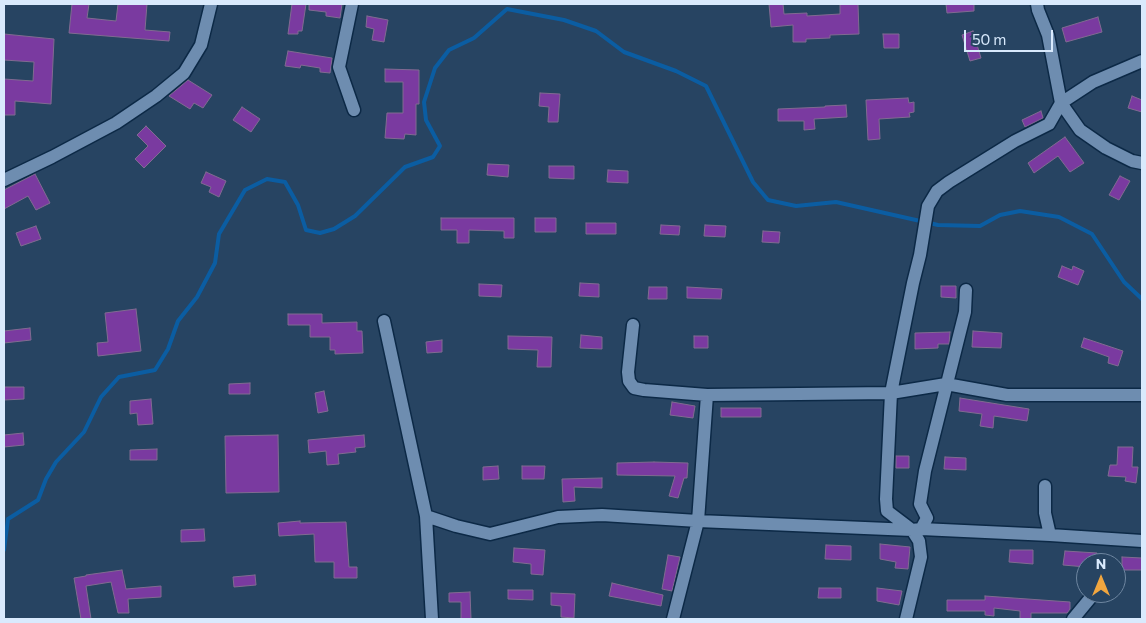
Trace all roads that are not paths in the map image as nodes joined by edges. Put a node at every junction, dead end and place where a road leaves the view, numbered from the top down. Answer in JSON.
{"nodes":[{"id":1,"x":211,"y":4,"type":"edge"},
{"id":2,"x":352,"y":4,"type":"edge"},
{"id":3,"x":1038,"y":4,"type":"edge"},
{"id":4,"x":1142,"y":61,"type":"edge"},
{"id":5,"x":1060,"y":103,"type":"junction"},
{"id":6,"x":354,"y":110,"type":"dead end"},
{"id":7,"x":1142,"y":163,"type":"edge"},
{"id":8,"x":4,"y":180,"type":"edge"},
{"id":9,"x":966,"y":290,"type":"dead end"},
{"id":10,"x":384,"y":321,"type":"dead end"},
{"id":11,"x":633,"y":325,"type":"dead end"},
{"id":12,"x":946,"y":384,"type":"junction"},
{"id":13,"x":891,"y":393,"type":"junction"},
{"id":14,"x":707,"y":394,"type":"junction"},
{"id":15,"x":1142,"y":395,"type":"edge"},
{"id":16,"x":1045,"y":486,"type":"dead end"},
{"id":17,"x":426,"y":516,"type":"junction"},
{"id":18,"x":698,"y":522,"type":"junction"},
{"id":19,"x":916,"y":529,"type":"junction"},
{"id":20,"x":1050,"y":535,"type":"junction"},
{"id":21,"x":1142,"y":541,"type":"edge"},
{"id":22,"x":1086,"y":603,"type":"edge"},
{"id":23,"x":432,"y":619,"type":"edge"},
{"id":24,"x":673,"y":619,"type":"edge"},
{"id":25,"x":906,"y":619,"type":"edge"},
{"id":26,"x":1073,"y":619,"type":"edge"}],
"edges":[{"from":1,"to":8,"type":"street"},
{"from":2,"to":6,"type":"street"},
{"from":3,"to":5,"type":"street"},
{"from":4,"to":5,"type":"street"},
{"from":5,"to":7,"type":"street"},
{"from":5,"to":13,"type":"street"},
{"from":9,"to":12,"type":"street"},
{"from":10,"to":17,"type":"street"},
{"from":11,"to":14,"type":"street"},
{"from":12,"to":13,"type":"street"},
{"from":12,"to":15,"type":"street"},
{"from":12,"to":19,"type":"street"},
{"from":13,"to":14,"type":"street"},
{"from":13,"to":19,"type":"street"},
{"from":14,"to":18,"type":"street"},
{"from":16,"to":20,"type":"street"},
{"from":17,"to":18,"type":"street"},
{"from":17,"to":23,"type":"street"},
{"from":18,"to":19,"type":"street"},
{"from":18,"to":24,"type":"street"},
{"from":19,"to":20,"type":"street"},
{"from":19,"to":25,"type":"street"},
{"from":20,"to":21,"type":"street"},
{"from":22,"to":26,"type":"street"}]}
